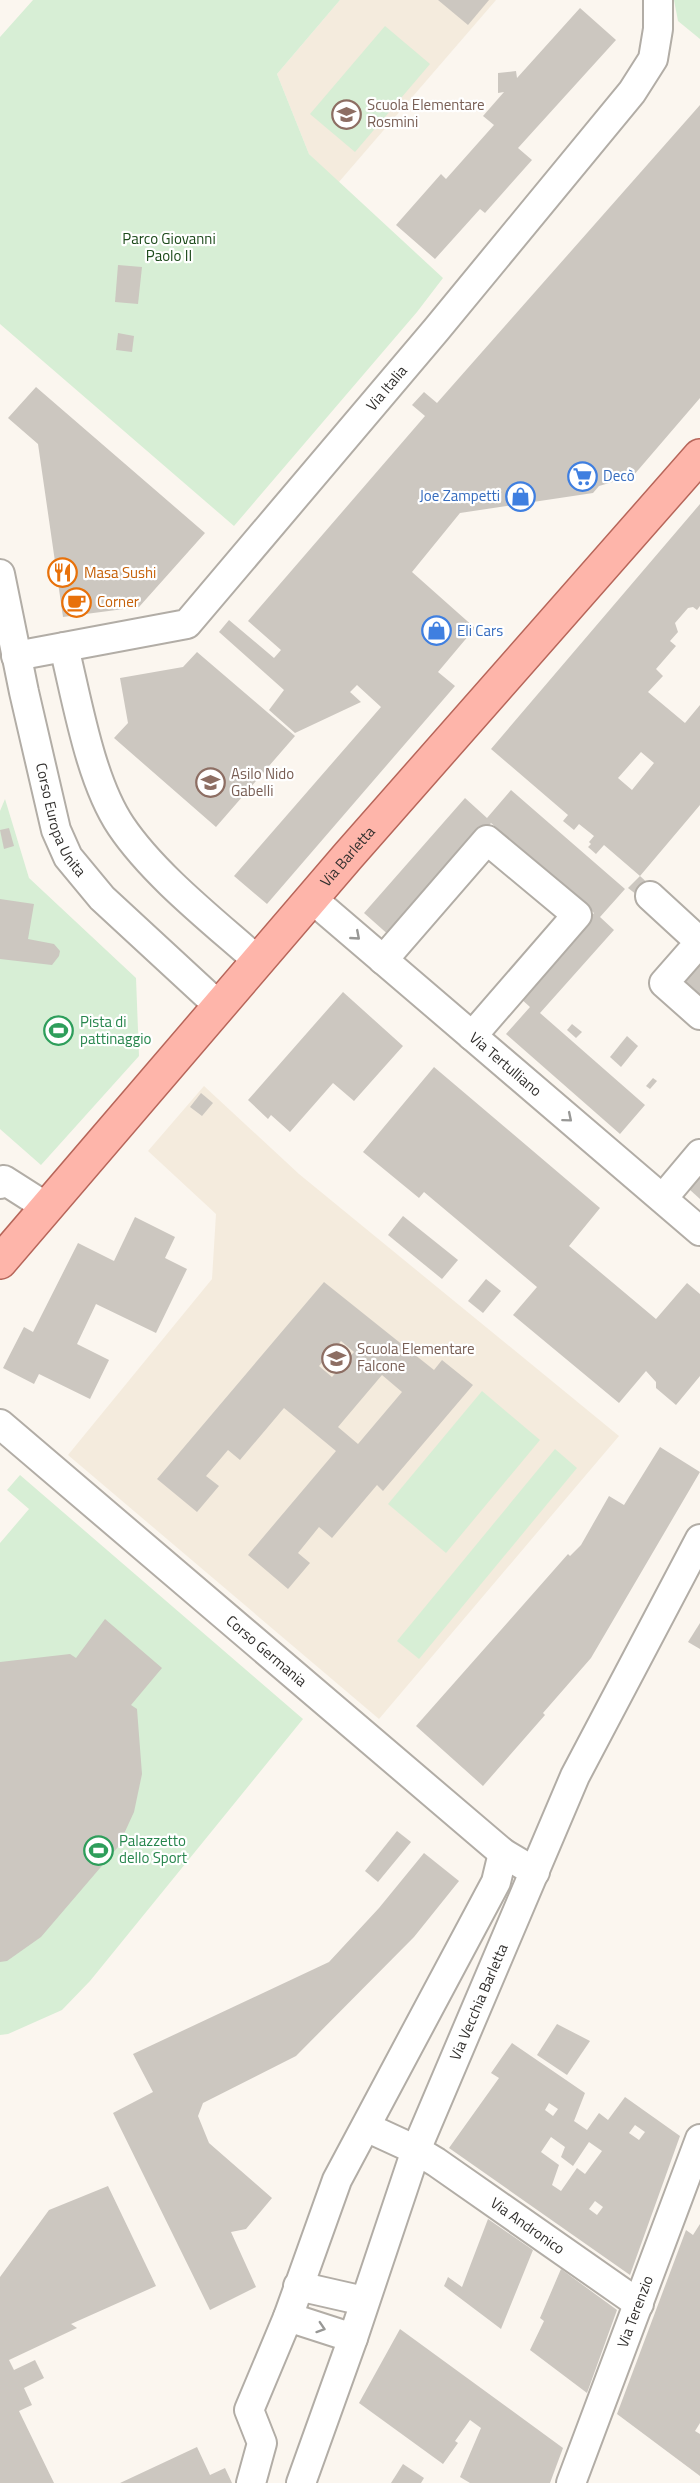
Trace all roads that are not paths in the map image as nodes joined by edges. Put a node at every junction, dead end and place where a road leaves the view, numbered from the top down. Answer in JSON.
{"nodes":[{"id":1,"x":658,"y":0,"type":"edge"},
{"id":2,"x":700,"y":456,"type":"edge"},
{"id":3,"x":0,"y":574,"type":"edge"},
{"id":4,"x":64,"y":646,"type":"junction"},
{"id":5,"x":16,"y":656,"type":"junction"},
{"id":6,"x":650,"y":897,"type":"dead end"},
{"id":7,"x":311,"y":898,"type":"junction"},
{"id":8,"x":383,"y":960,"type":"junction"},
{"id":9,"x":258,"y":961,"type":"junction"},
{"id":10,"x":220,"y":1007,"type":"junction"},
{"id":11,"x":700,"y":1015,"type":"edge"},
{"id":12,"x":472,"y":1036,"type":"junction"},
{"id":13,"x":700,"y":1154,"type":"edge"},
{"id":14,"x":1,"y":1181,"type":"edge"},
{"id":15,"x":663,"y":1198,"type":"junction"},
{"id":16,"x":48,"y":1208,"type":"junction"},
{"id":17,"x":700,"y":1231,"type":"edge"},
{"id":18,"x":0,"y":1262,"type":"edge"},
{"id":19,"x":0,"y":1424,"type":"edge"},
{"id":20,"x":700,"y":1539,"type":"edge"},
{"id":21,"x":503,"y":1853,"type":"junction"},
{"id":22,"x":535,"y":1872,"type":"junction"},
{"id":23,"x":366,"y":2127,"type":"junction"},
{"id":24,"x":700,"y":2139,"type":"edge"},
{"id":25,"x":416,"y":2150,"type":"junction"},
{"id":26,"x":298,"y":2286,"type":"junction"},
{"id":27,"x":364,"y":2301,"type":"junction"},
{"id":28,"x":639,"y":2304,"type":"junction"},
{"id":29,"x":288,"y":2317,"type":"junction"},
{"id":30,"x":353,"y":2338,"type":"junction"},
{"id":31,"x":252,"y":2483,"type":"edge"},
{"id":32,"x":301,"y":2483,"type":"edge"},
{"id":33,"x":571,"y":2483,"type":"edge"}],
"edges":[{"from":1,"to":4,"type":"street","name":"Via Italia"},
{"from":2,"to":7,"type":"main road","name":"Via Barletta"},
{"from":3,"to":5,"type":"street","name":"Corso Europa Unita"},
{"from":4,"to":5,"type":"street","name":"Via Italia"},
{"from":4,"to":9,"type":"street"},
{"from":5,"to":10,"type":"street","name":"Corso Europa Unita"},
{"from":6,"to":11,"type":"street"},
{"from":7,"to":8,"type":"street","name":"Via Tertulliano","one_way":true},
{"from":7,"to":9,"type":"main road","name":"Via Barletta"},
{"from":8,"to":12,"type":"street","name":"Via Tertulliano"},
{"from":8,"to":12,"type":"street"},
{"from":9,"to":10,"type":"main road","name":"Via Barletta"},
{"from":10,"to":16,"type":"main road","name":"Via Barletta"},
{"from":12,"to":15,"type":"street","name":"Via Tertulliano","one_way":true},
{"from":13,"to":15,"type":"street"},
{"from":14,"to":16,"type":"street"},
{"from":15,"to":17,"type":"street","name":"Via Tertulliano"},
{"from":16,"to":18,"type":"main road","name":"Via Barletta"},
{"from":19,"to":21,"type":"street","name":"Corso Germania"},
{"from":20,"to":22,"type":"street","name":"Via Vecchia Barletta"},
{"from":21,"to":22,"type":"street","name":"Corso Germania"},
{"from":21,"to":23,"type":"street"},
{"from":22,"to":25,"type":"street","name":"Via Vecchia Barletta"},
{"from":23,"to":25,"type":"street","name":"Via Andronico"},
{"from":23,"to":26,"type":"street"},
{"from":24,"to":28,"type":"street","name":"Via Terenzio"},
{"from":25,"to":27,"type":"street","name":"Via Vecchia Barletta"},
{"from":25,"to":28,"type":"street","name":"Via Andronico"},
{"from":26,"to":27,"type":"street"},
{"from":26,"to":29,"type":"street"},
{"from":27,"to":30,"type":"street","name":"Via Vecchia Barletta"},
{"from":28,"to":33,"type":"street","name":"Via Terenzio"},
{"from":29,"to":30,"type":"street","one_way":true},
{"from":29,"to":31,"type":"street"},
{"from":30,"to":32,"type":"street","name":"Via Vecchia Barletta"}]}
